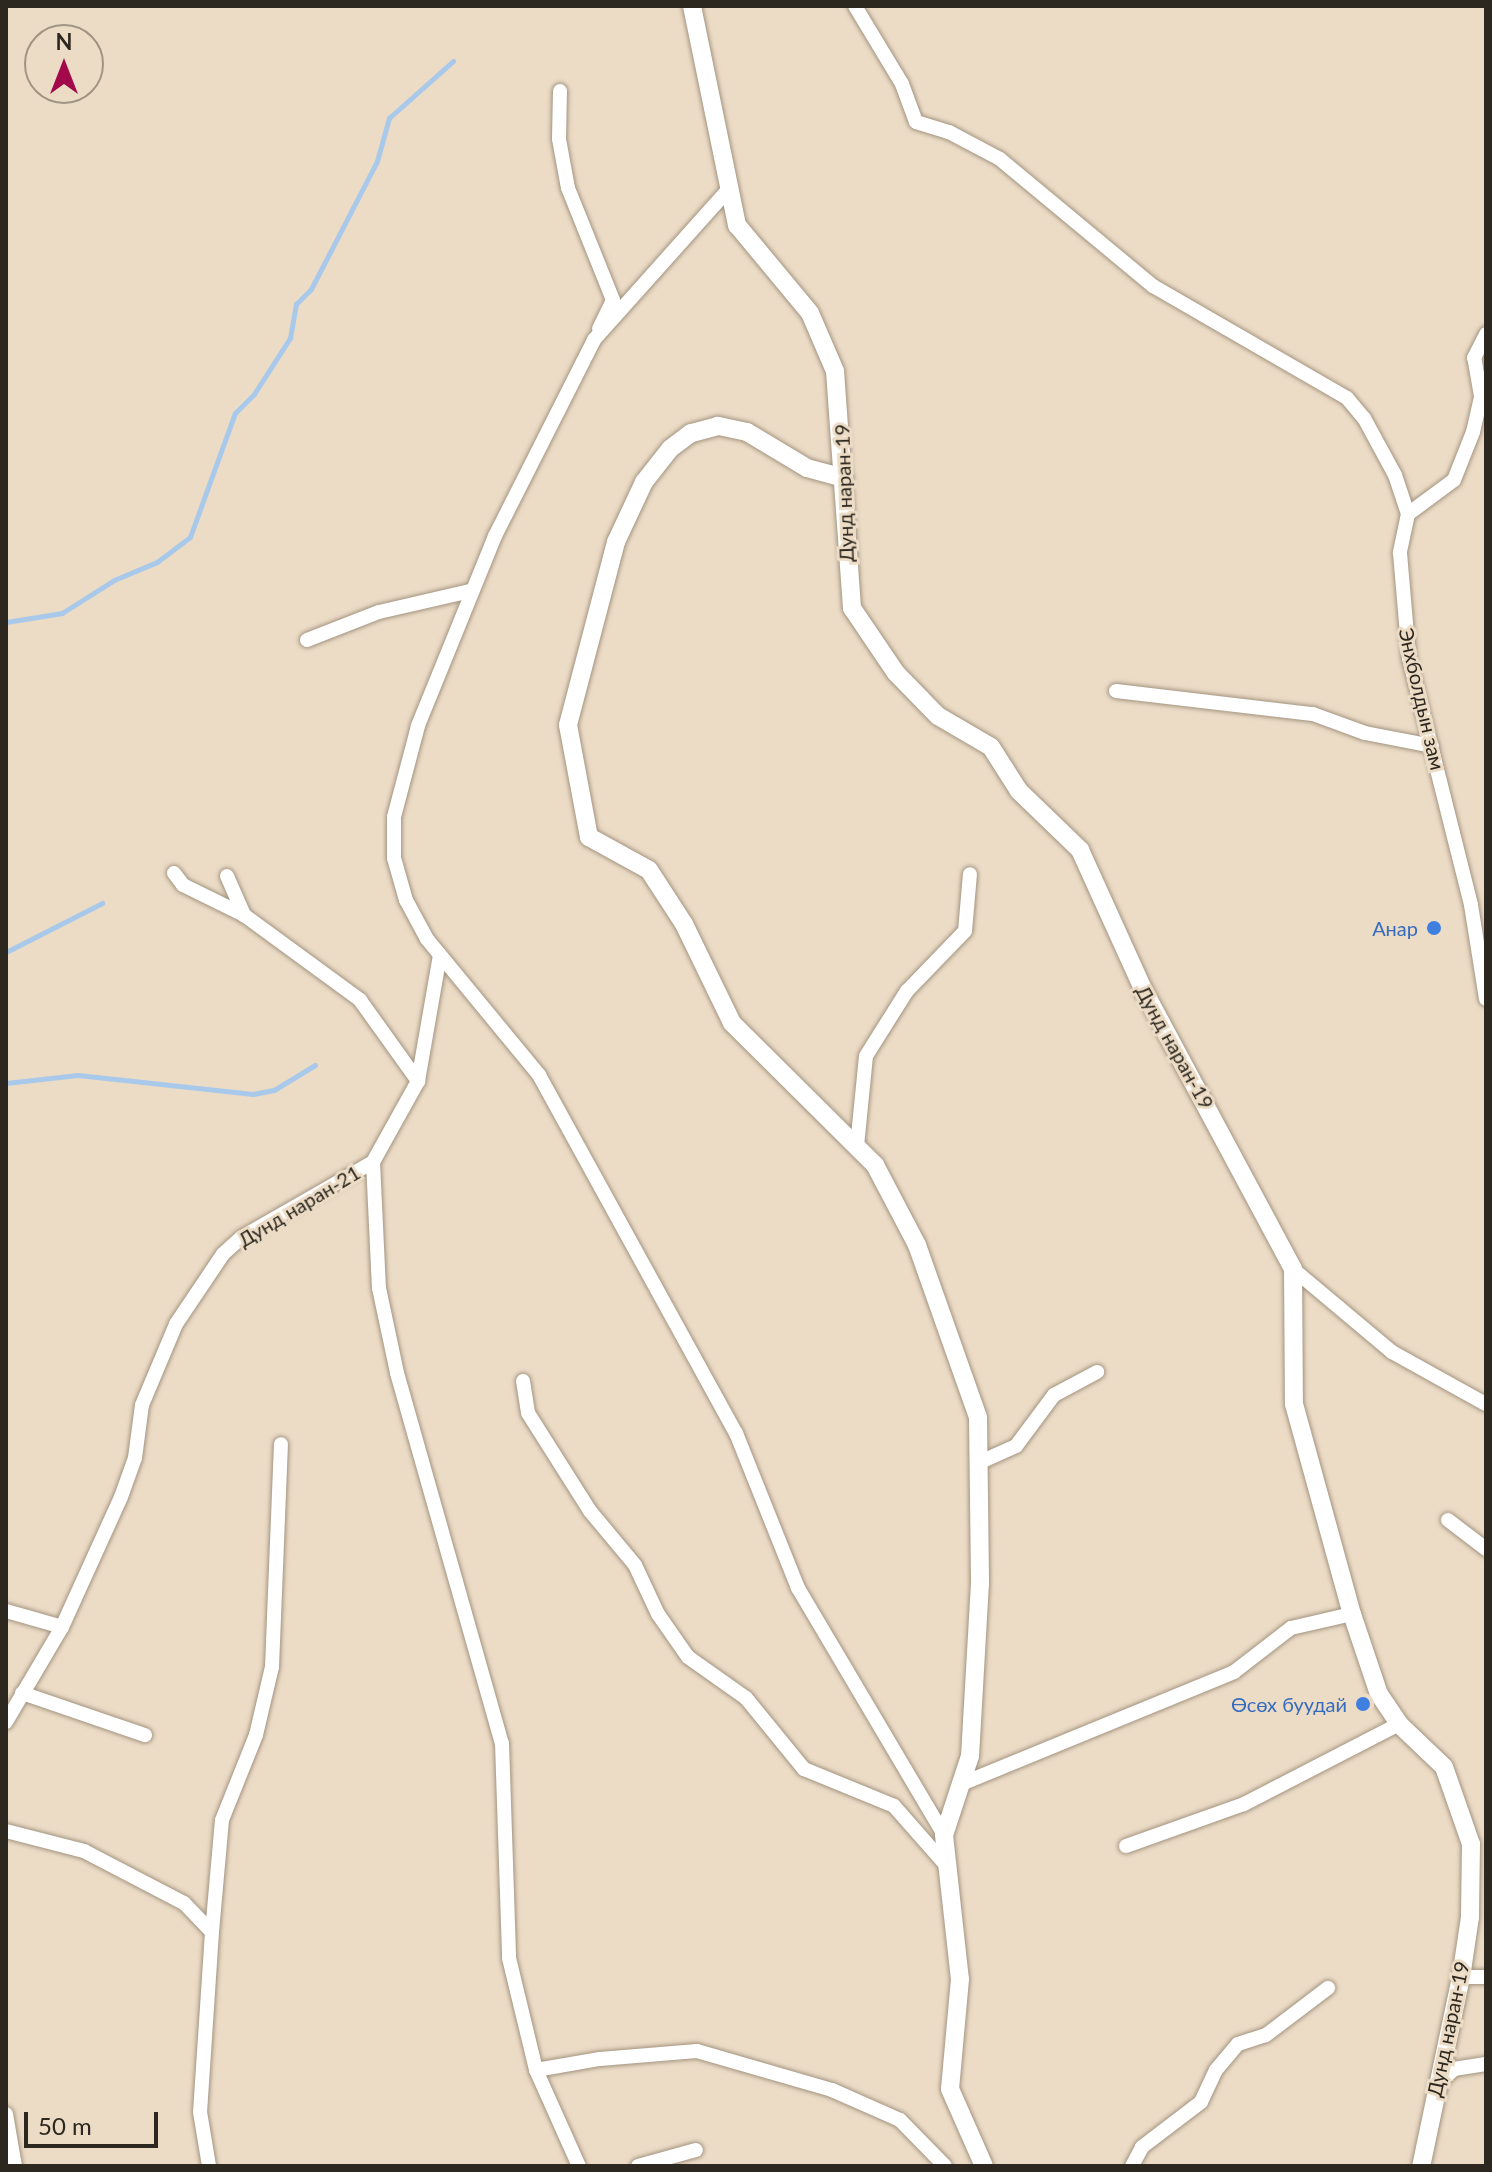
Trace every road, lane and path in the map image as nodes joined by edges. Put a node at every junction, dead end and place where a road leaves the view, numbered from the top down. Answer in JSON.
{"nodes":[{"id":1,"x":692,"y":6,"type":"edge"},
{"id":2,"x":855,"y":6,"type":"edge"},
{"id":3,"x":560,"y":91,"type":"dead end"},
{"id":4,"x":727,"y":191,"type":"junction"},
{"id":5,"x":1486,"y":334,"type":"edge"},
{"id":6,"x":594,"y":340,"type":"junction"},
{"id":7,"x":844,"y":478,"type":"junction"},
{"id":8,"x":1408,"y":514,"type":"junction"},
{"id":9,"x":470,"y":591,"type":"junction"},
{"id":10,"x":307,"y":640,"type":"dead end"},
{"id":11,"x":1116,"y":691,"type":"dead end"},
{"id":12,"x":1432,"y":746,"type":"junction"},
{"id":13,"x":174,"y":873,"type":"dead end"},
{"id":14,"x":970,"y":874,"type":"dead end"},
{"id":15,"x":227,"y":876,"type":"dead end"},
{"id":16,"x":244,"y":915,"type":"junction"},
{"id":17,"x":440,"y":955,"type":"junction"},
{"id":18,"x":1486,"y":999,"type":"edge"},
{"id":19,"x":418,"y":1081,"type":"junction"},
{"id":20,"x":857,"y":1146,"type":"junction"},
{"id":21,"x":373,"y":1162,"type":"junction"},
{"id":22,"x":1293,"y":1269,"type":"junction"},
{"id":23,"x":1097,"y":1372,"type":"dead end"},
{"id":24,"x":523,"y":1381,"type":"dead end"},
{"id":25,"x":1486,"y":1404,"type":"edge"},
{"id":26,"x":281,"y":1444,"type":"dead end"},
{"id":27,"x":978,"y":1463,"type":"junction"},
{"id":28,"x":1448,"y":1520,"type":"dead end"},
{"id":29,"x":1486,"y":1549,"type":"edge"},
{"id":30,"x":6,"y":1611,"type":"edge"},
{"id":31,"x":1352,"y":1614,"type":"junction"},
{"id":32,"x":62,"y":1627,"type":"junction"},
{"id":33,"x":22,"y":1693,"type":"junction"},
{"id":34,"x":6,"y":1722,"type":"edge"},
{"id":35,"x":1399,"y":1724,"type":"junction"},
{"id":36,"x":145,"y":1735,"type":"dead end"},
{"id":37,"x":961,"y":1784,"type":"junction"},
{"id":38,"x":6,"y":1831,"type":"edge"},
{"id":39,"x":944,"y":1835,"type":"junction"},
{"id":40,"x":1126,"y":1846,"type":"dead end"},
{"id":41,"x":946,"y":1865,"type":"junction"},
{"id":42,"x":212,"y":1932,"type":"junction"},
{"id":43,"x":1461,"y":1977,"type":"junction"},
{"id":44,"x":1486,"y":1977,"type":"edge"},
{"id":45,"x":1328,"y":1988,"type":"dead end"},
{"id":46,"x":1486,"y":2064,"type":"edge"},
{"id":47,"x":536,"y":2070,"type":"junction"},
{"id":48,"x":1434,"y":2088,"type":"junction"},
{"id":49,"x":6,"y":2114,"type":"edge"},
{"id":50,"x":696,"y":2150,"type":"dead end"},
{"id":51,"x":15,"y":2166,"type":"edge"},
{"id":52,"x":209,"y":2166,"type":"edge"},
{"id":53,"x":579,"y":2166,"type":"edge"},
{"id":54,"x":638,"y":2166,"type":"edge"},
{"id":55,"x":945,"y":2166,"type":"edge"},
{"id":56,"x":984,"y":2166,"type":"edge"},
{"id":57,"x":1132,"y":2166,"type":"edge"},
{"id":58,"x":1421,"y":2166,"type":"edge"}],
"edges":[{"from":1,"to":4,"type":"street","name":"Дунд наран-19"},
{"from":2,"to":8,"type":"street","name":"Энхболдын зам"},
{"from":3,"to":6,"type":"street"},
{"from":4,"to":6,"type":"street"},
{"from":4,"to":7,"type":"street","name":"Дунд наран-19"},
{"from":5,"to":8,"type":"street"},
{"from":6,"to":9,"type":"street"},
{"from":7,"to":20,"type":"street"},
{"from":7,"to":22,"type":"street","name":"Дунд наран-19"},
{"from":8,"to":12,"type":"street","name":"Энхболдын зам"},
{"from":9,"to":10,"type":"street"},
{"from":9,"to":17,"type":"street"},
{"from":11,"to":12,"type":"street"},
{"from":12,"to":18,"type":"street","name":"Энхболдын зам"},
{"from":13,"to":16,"type":"street"},
{"from":14,"to":20,"type":"street"},
{"from":15,"to":16,"type":"street"},
{"from":16,"to":19,"type":"street"},
{"from":17,"to":19,"type":"street","name":"Дунд наран-21"},
{"from":17,"to":39,"type":"street"},
{"from":19,"to":21,"type":"street","name":"Дунд наран-21"},
{"from":20,"to":27,"type":"street"},
{"from":21,"to":32,"type":"street","name":"Дунд наран-21"},
{"from":21,"to":47,"type":"street"},
{"from":22,"to":25,"type":"street"},
{"from":22,"to":31,"type":"street","name":"Дунд наран-19"},
{"from":23,"to":27,"type":"street"},
{"from":24,"to":41,"type":"street"},
{"from":26,"to":42,"type":"street"},
{"from":27,"to":37,"type":"street"},
{"from":28,"to":29,"type":"street"},
{"from":30,"to":32,"type":"street"},
{"from":31,"to":35,"type":"street","name":"Дунд наран-19"},
{"from":31,"to":37,"type":"street"},
{"from":32,"to":33,"type":"street","name":"Дунд наран-21"},
{"from":33,"to":34,"type":"street","name":"Дунд наран-21"},
{"from":33,"to":36,"type":"street"},
{"from":35,"to":40,"type":"street"},
{"from":35,"to":43,"type":"street","name":"Дунд наран-19"},
{"from":37,"to":39,"type":"street"},
{"from":38,"to":42,"type":"street"},
{"from":39,"to":41,"type":"street"},
{"from":41,"to":56,"type":"street"},
{"from":42,"to":52,"type":"street"},
{"from":43,"to":44,"type":"street"},
{"from":43,"to":48,"type":"street","name":"Дунд наран-19"},
{"from":45,"to":57,"type":"street"},
{"from":46,"to":48,"type":"street"},
{"from":47,"to":53,"type":"street"},
{"from":47,"to":55,"type":"street"},
{"from":48,"to":58,"type":"street","name":"Дунд наран-19"},
{"from":49,"to":51,"type":"street"},
{"from":50,"to":54,"type":"street"}]}
